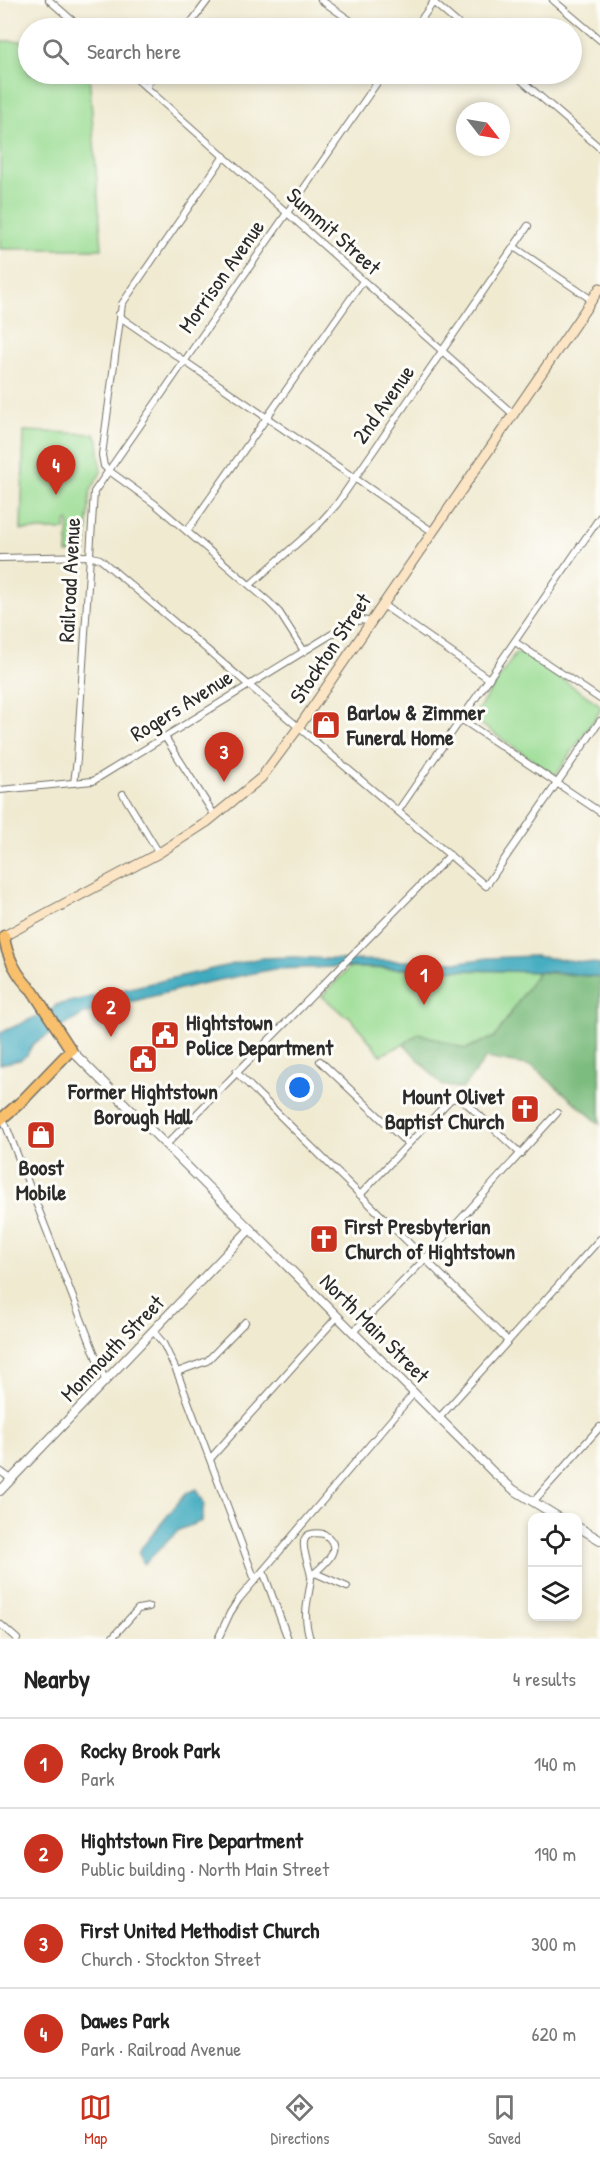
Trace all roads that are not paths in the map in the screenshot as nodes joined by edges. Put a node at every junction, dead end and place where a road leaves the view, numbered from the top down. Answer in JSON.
{"nodes":[{"id":1,"x":49,"y":0,"type":"edge"},
{"id":2,"x":208,"y":0,"type":"edge"},
{"id":3,"x":321,"y":0,"type":"edge"},
{"id":4,"x":554,"y":0,"type":"edge"},
{"id":5,"x":434,"y":1,"type":"edge"},
{"id":6,"x":70,"y":18,"type":"edge"},
{"id":7,"x":194,"y":18,"type":"edge"},
{"id":8,"x":347,"y":18,"type":"edge"},
{"id":9,"x":422,"y":18,"type":"edge"},
{"id":10,"x":452,"y":18,"type":"edge"},
{"id":11,"x":575,"y":18,"type":"edge"},
{"id":12,"x":582,"y":24,"type":"edge"},
{"id":13,"x":600,"y":40,"type":"edge"},
{"id":14,"x":143,"y":84,"type":"edge"},
{"id":15,"x":148,"y":84,"type":"edge"},
{"id":16,"x":376,"y":84,"type":"edge"},
{"id":17,"x":526,"y":84,"type":"edge"},
{"id":18,"x":146,"y":87,"type":"junction"},
{"id":19,"x":600,"y":148,"type":"edge"},
{"id":20,"x":224,"y":156,"type":"junction"},
{"id":21,"x":287,"y":213,"type":"junction"},
{"id":22,"x":528,"y":226,"type":"dead end"},
{"id":23,"x":514,"y":247,"type":"junction"},
{"id":24,"x":363,"y":281,"type":"junction"},
{"id":25,"x":600,"y":288,"type":"edge"},
{"id":26,"x":592,"y":300,"type":"junction"},
{"id":27,"x":119,"y":314,"type":"junction"},
{"id":28,"x":442,"y":351,"type":"junction"},
{"id":29,"x":185,"y":360,"type":"junction"},
{"id":30,"x":513,"y":414,"type":"junction"},
{"id":31,"x":267,"y":417,"type":"junction"},
{"id":32,"x":108,"y":470,"type":"junction"},
{"id":33,"x":354,"y":478,"type":"junction"},
{"id":34,"x":600,"y":517,"type":"edge"},
{"id":35,"x":188,"y":531,"type":"junction"},
{"id":36,"x":433,"y":532,"type":"junction"},
{"id":37,"x":89,"y":555,"type":"junction"},
{"id":38,"x":0,"y":558,"type":"edge"},
{"id":39,"x":250,"y":585,"type":"junction"},
{"id":40,"x":383,"y":605,"type":"junction"},
{"id":41,"x":371,"y":622,"type":"junction"},
{"id":42,"x":515,"y":642,"type":"junction"},
{"id":43,"x":304,"y":651,"type":"junction"},
{"id":44,"x":489,"y":679,"type":"junction"},
{"id":45,"x":249,"y":685,"type":"junction"},
{"id":46,"x":600,"y":699,"type":"edge"},
{"id":47,"x":461,"y":719,"type":"junction"},
{"id":48,"x":600,"y":721,"type":"edge"},
{"id":49,"x":299,"y":727,"type":"junction"},
{"id":50,"x":165,"y":737,"type":"junction"},
{"id":51,"x":74,"y":783,"type":"junction"},
{"id":52,"x":557,"y":784,"type":"junction"},
{"id":53,"x":0,"y":790,"type":"edge"},
{"id":54,"x":123,"y":794,"type":"dead end"},
{"id":55,"x":398,"y":811,"type":"junction"},
{"id":56,"x":600,"y":812,"type":"edge"},
{"id":57,"x":215,"y":816,"type":"junction"},
{"id":58,"x":159,"y":853,"type":"junction"},
{"id":59,"x":450,"y":855,"type":"junction"},
{"id":60,"x":2,"y":933,"type":"edge"},
{"id":61,"x":58,"y":1032,"type":"junction"},
{"id":62,"x":71,"y":1050,"type":"junction"},
{"id":63,"x":320,"y":1061,"type":"dead end"},
{"id":64,"x":61,"y":1062,"type":"junction"},
{"id":65,"x":236,"y":1072,"type":"junction"},
{"id":66,"x":557,"y":1113,"type":"dead end"},
{"id":67,"x":2,"y":1119,"type":"edge"},
{"id":68,"x":408,"y":1144,"type":"junction"},
{"id":69,"x":166,"y":1145,"type":"junction"},
{"id":70,"x":521,"y":1154,"type":"junction"},
{"id":71,"x":360,"y":1195,"type":"junction"},
{"id":72,"x":250,"y":1229,"type":"junction"},
{"id":73,"x":600,"y":1239,"type":"edge"},
{"id":74,"x":425,"y":1259,"type":"junction"},
{"id":75,"x":338,"y":1317,"type":"junction"},
{"id":76,"x":245,"y":1322,"type":"dead end"},
{"id":77,"x":153,"y":1331,"type":"junction"},
{"id":78,"x":353,"y":1332,"type":"junction"},
{"id":79,"x":508,"y":1341,"type":"junction"},
{"id":80,"x":177,"y":1372,"type":"junction"},
{"id":81,"x":105,"y":1380,"type":"junction"},
{"id":82,"x":414,"y":1393,"type":"junction"},
{"id":83,"x":439,"y":1418,"type":"junction"},
{"id":84,"x":600,"y":1427,"type":"edge"},
{"id":85,"x":210,"y":1458,"type":"junction"},
{"id":86,"x":0,"y":1471,"type":"edge"},
{"id":87,"x":11,"y":1479,"type":"junction"},
{"id":88,"x":0,"y":1491,"type":"edge"},
{"id":89,"x":533,"y":1502,"type":"junction"},
{"id":90,"x":552,"y":1513,"type":"edge"},
{"id":91,"x":582,"y":1529,"type":"edge"},
{"id":92,"x":295,"y":1532,"type":"junction"},
{"id":93,"x":600,"y":1540,"type":"edge"},
{"id":94,"x":305,"y":1541,"type":"junction"},
{"id":95,"x":263,"y":1571,"type":"junction"},
{"id":96,"x":313,"y":1575,"type":"junction"},
{"id":97,"x":255,"y":1581,"type":"junction"},
{"id":98,"x":347,"y":1587,"type":"dead end"},
{"id":99,"x":149,"y":1607,"type":"dead end"},
{"id":100,"x":0,"y":1624,"type":"edge"},
{"id":101,"x":17,"y":1639,"type":"edge"},
{"id":102,"x":111,"y":1639,"type":"edge"},
{"id":103,"x":218,"y":1639,"type":"edge"},
{"id":104,"x":288,"y":1639,"type":"edge"},
{"id":105,"x":310,"y":1639,"type":"edge"}],
"edges":[{"from":1,"to":6,"type":"street"},
{"from":2,"to":7,"type":"street"},
{"from":3,"to":8,"type":"street"},
{"from":4,"to":11,"type":"street"},
{"from":5,"to":9,"type":"street"},
{"from":5,"to":10,"type":"street"},
{"from":12,"to":13,"type":"street"},
{"from":14,"to":18,"type":"street","name":"Summit Street"},
{"from":15,"to":18,"type":"street"},
{"from":16,"to":21,"type":"street","name":"Morrison Avenue"},
{"from":17,"to":19,"type":"street"},
{"from":18,"to":20,"type":"street","name":"Summit Street"},
{"from":20,"to":21,"type":"street","name":"Summit Street"},
{"from":20,"to":27,"type":"street"},
{"from":21,"to":24,"type":"street","name":"Summit Street"},
{"from":21,"to":29,"type":"street","name":"Morrison Avenue"},
{"from":22,"to":23,"type":"street","name":"2nd Avenue"},
{"from":23,"to":26,"type":"street"},
{"from":23,"to":28,"type":"street","name":"2nd Avenue"},
{"from":24,"to":28,"type":"street","name":"Summit Street"},
{"from":24,"to":31,"type":"street"},
{"from":25,"to":26,"type":"main road","name":"Stockton Street"},
{"from":26,"to":30,"type":"main road","name":"Stockton Street"},
{"from":27,"to":29,"type":"street"},
{"from":27,"to":32,"type":"street"},
{"from":28,"to":30,"type":"street","name":"Summit Street"},
{"from":28,"to":33,"type":"street","name":"2nd Avenue"},
{"from":29,"to":31,"type":"street"},
{"from":29,"to":32,"type":"street","name":"Morrison Avenue"},
{"from":30,"to":36,"type":"main road","name":"Stockton Street"},
{"from":31,"to":33,"type":"street"},
{"from":31,"to":35,"type":"street"},
{"from":32,"to":35,"type":"street"},
{"from":32,"to":37,"type":"street","name":"Railroad Avenue"},
{"from":33,"to":36,"type":"street"},
{"from":33,"to":39,"type":"street","name":"2nd Avenue"},
{"from":34,"to":42,"type":"street"},
{"from":35,"to":39,"type":"street"},
{"from":36,"to":40,"type":"main road","name":"Stockton Street"},
{"from":37,"to":38,"type":"street"},
{"from":37,"to":45,"type":"street"},
{"from":37,"to":51,"type":"street","name":"Railroad Avenue"},
{"from":39,"to":43,"type":"street"},
{"from":40,"to":41,"type":"main road","name":"Stockton Street"},
{"from":40,"to":44,"type":"street"},
{"from":41,"to":43,"type":"street","name":"Rogers Avenue"},
{"from":41,"to":49,"type":"main road","name":"Stockton Street"},
{"from":42,"to":44,"type":"street"},
{"from":42,"to":46,"type":"street"},
{"from":43,"to":45,"type":"street","name":"Rogers Avenue"},
{"from":44,"to":47,"type":"street"},
{"from":45,"to":49,"type":"street"},
{"from":45,"to":50,"type":"street","name":"Rogers Avenue"},
{"from":47,"to":52,"type":"street"},
{"from":47,"to":55,"type":"street"},
{"from":48,"to":52,"type":"street"},
{"from":49,"to":55,"type":"street"},
{"from":49,"to":57,"type":"main road","name":"Stockton Street"},
{"from":50,"to":51,"type":"street","name":"Rogers Avenue"},
{"from":50,"to":57,"type":"street"},
{"from":51,"to":53,"type":"street","name":"Rogers Avenue"},
{"from":52,"to":56,"type":"street"},
{"from":52,"to":59,"type":"street"},
{"from":54,"to":58,"type":"street"},
{"from":55,"to":59,"type":"street"},
{"from":57,"to":58,"type":"main road","name":"Stockton Street"},
{"from":58,"to":60,"type":"main road","name":"Stockton Street"},
{"from":59,"to":65,"type":"street"},
{"from":60,"to":61,"type":"main road"},
{"from":61,"to":62,"type":"main road"},
{"from":61,"to":64,"type":"main road"},
{"from":62,"to":64,"type":"main road"},
{"from":62,"to":69,"type":"street","name":"North Main Street"},
{"from":63,"to":68,"type":"street"},
{"from":64,"to":67,"type":"main road"},
{"from":65,"to":69,"type":"street"},
{"from":65,"to":71,"type":"street"},
{"from":66,"to":70,"type":"street"},
{"from":67,"to":81,"type":"street"},
{"from":68,"to":70,"type":"street"},
{"from":68,"to":71,"type":"street"},
{"from":69,"to":72,"type":"street","name":"North Main Street"},
{"from":70,"to":74,"type":"street"},
{"from":71,"to":74,"type":"street"},
{"from":72,"to":75,"type":"street","name":"North Main Street"},
{"from":72,"to":77,"type":"street","name":"Monmouth Street"},
{"from":73,"to":79,"type":"street"},
{"from":74,"to":78,"type":"street"},
{"from":74,"to":79,"type":"street"},
{"from":75,"to":78,"type":"street","name":"North Main Street"},
{"from":75,"to":85,"type":"street"},
{"from":76,"to":80,"type":"street"},
{"from":77,"to":80,"type":"street"},
{"from":77,"to":81,"type":"street","name":"Monmouth Street"},
{"from":78,"to":82,"type":"street","name":"North Main Street"},
{"from":79,"to":83,"type":"street"},
{"from":80,"to":85,"type":"street"},
{"from":81,"to":87,"type":"street","name":"Monmouth Street"},
{"from":82,"to":83,"type":"street","name":"North Main Street"},
{"from":82,"to":92,"type":"street"},
{"from":83,"to":89,"type":"street","name":"North Main Street"},
{"from":84,"to":89,"type":"street"},
{"from":85,"to":97,"type":"street"},
{"from":86,"to":87,"type":"street"},
{"from":87,"to":88,"type":"street","name":"Monmouth Street"},
{"from":89,"to":90,"type":"street","name":"North Main Street"},
{"from":91,"to":93,"type":"street"},
{"from":92,"to":94,"type":"street"},
{"from":92,"to":95,"type":"street"},
{"from":94,"to":96,"type":"street"},
{"from":94,"to":96,"type":"street"},
{"from":95,"to":97,"type":"street"},
{"from":95,"to":104,"type":"street"},
{"from":96,"to":98,"type":"street"},
{"from":96,"to":105,"type":"street"},
{"from":97,"to":103,"type":"street"},
{"from":99,"to":102,"type":"street"},
{"from":100,"to":101,"type":"street"}]}
